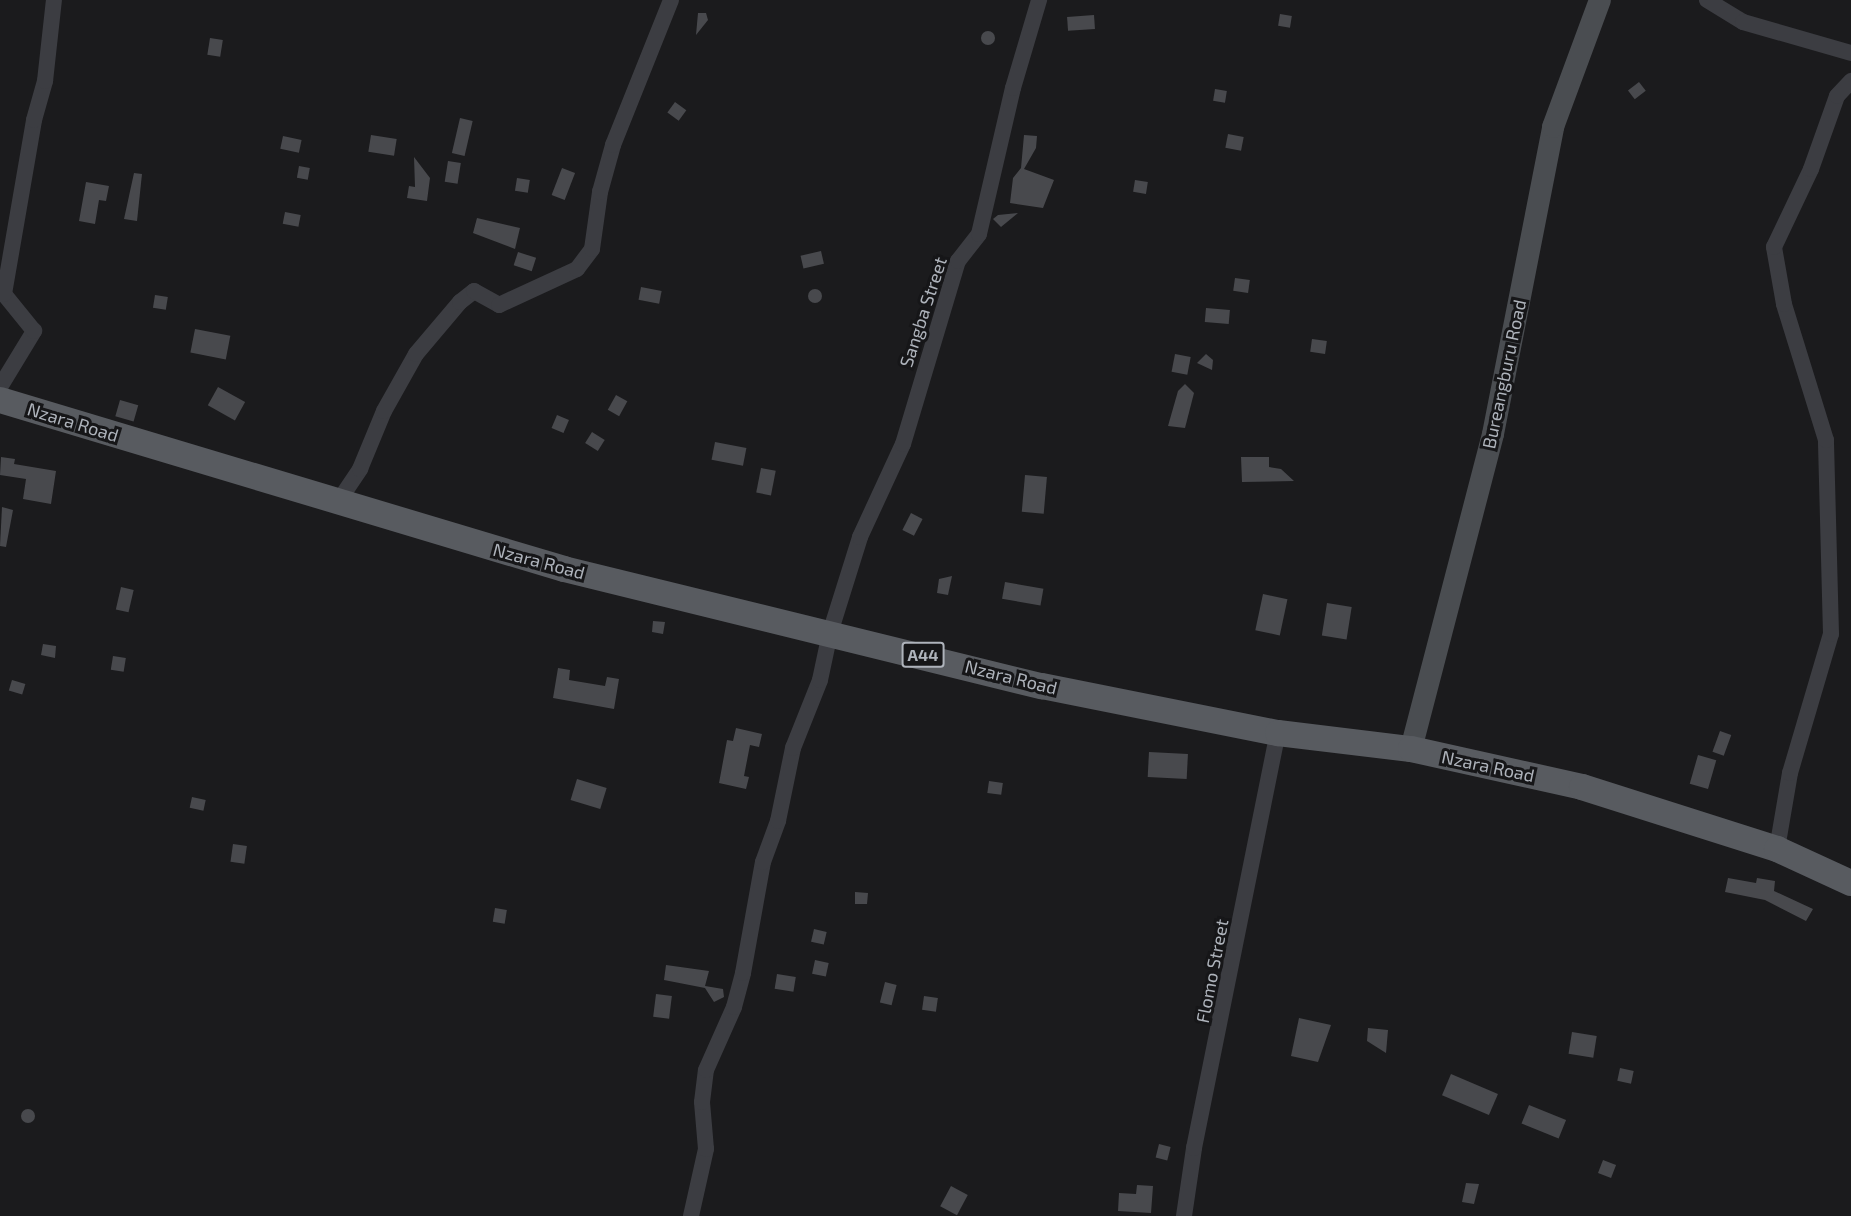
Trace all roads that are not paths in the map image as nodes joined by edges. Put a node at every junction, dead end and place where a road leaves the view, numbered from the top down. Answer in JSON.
{"nodes":[{"id":1,"x":54,"y":0,"type":"edge"},
{"id":2,"x":671,"y":0,"type":"edge"},
{"id":3,"x":1039,"y":0,"type":"edge"},
{"id":4,"x":1600,"y":0,"type":"edge"},
{"id":5,"x":1707,"y":0,"type":"edge"},
{"id":6,"x":1851,"y":53,"type":"edge"},
{"id":7,"x":1851,"y":81,"type":"edge"},
{"id":8,"x":0,"y":387,"type":"edge"},
{"id":9,"x":0,"y":400,"type":"edge"},
{"id":10,"x":338,"y":502,"type":"junction"},
{"id":11,"x":830,"y":633,"type":"junction"},
{"id":12,"x":1278,"y":733,"type":"junction"},
{"id":13,"x":1411,"y":749,"type":"junction"},
{"id":14,"x":1777,"y":849,"type":"junction"},
{"id":15,"x":1847,"y":876,"type":"edge"},
{"id":16,"x":692,"y":1216,"type":"edge"},
{"id":17,"x":1184,"y":1216,"type":"edge"}],
"edges":[{"from":1,"to":8,"type":"street"},
{"from":2,"to":10,"type":"street"},
{"from":3,"to":11,"type":"street","name":"Sangba Street"},
{"from":4,"to":13,"type":"street","name":"Bureangburu Road"},
{"from":5,"to":6,"type":"street"},
{"from":7,"to":14,"type":"street"},
{"from":9,"to":10,"type":"main road","name":"Nzara Road","number":"A44"},
{"from":10,"to":11,"type":"main road","name":"Nzara Road","number":"A44"},
{"from":11,"to":12,"type":"main road","name":"Nzara Road","number":"A44"},
{"from":11,"to":16,"type":"street","name":"Sangba Street"},
{"from":12,"to":13,"type":"main road","name":"Nzara Road","number":"A44"},
{"from":12,"to":17,"type":"street","name":"Flomo Street"},
{"from":13,"to":14,"type":"main road","name":"Nzara Road","number":"A44"},
{"from":14,"to":15,"type":"main road","name":"Nzara Road","number":"A44"}]}
